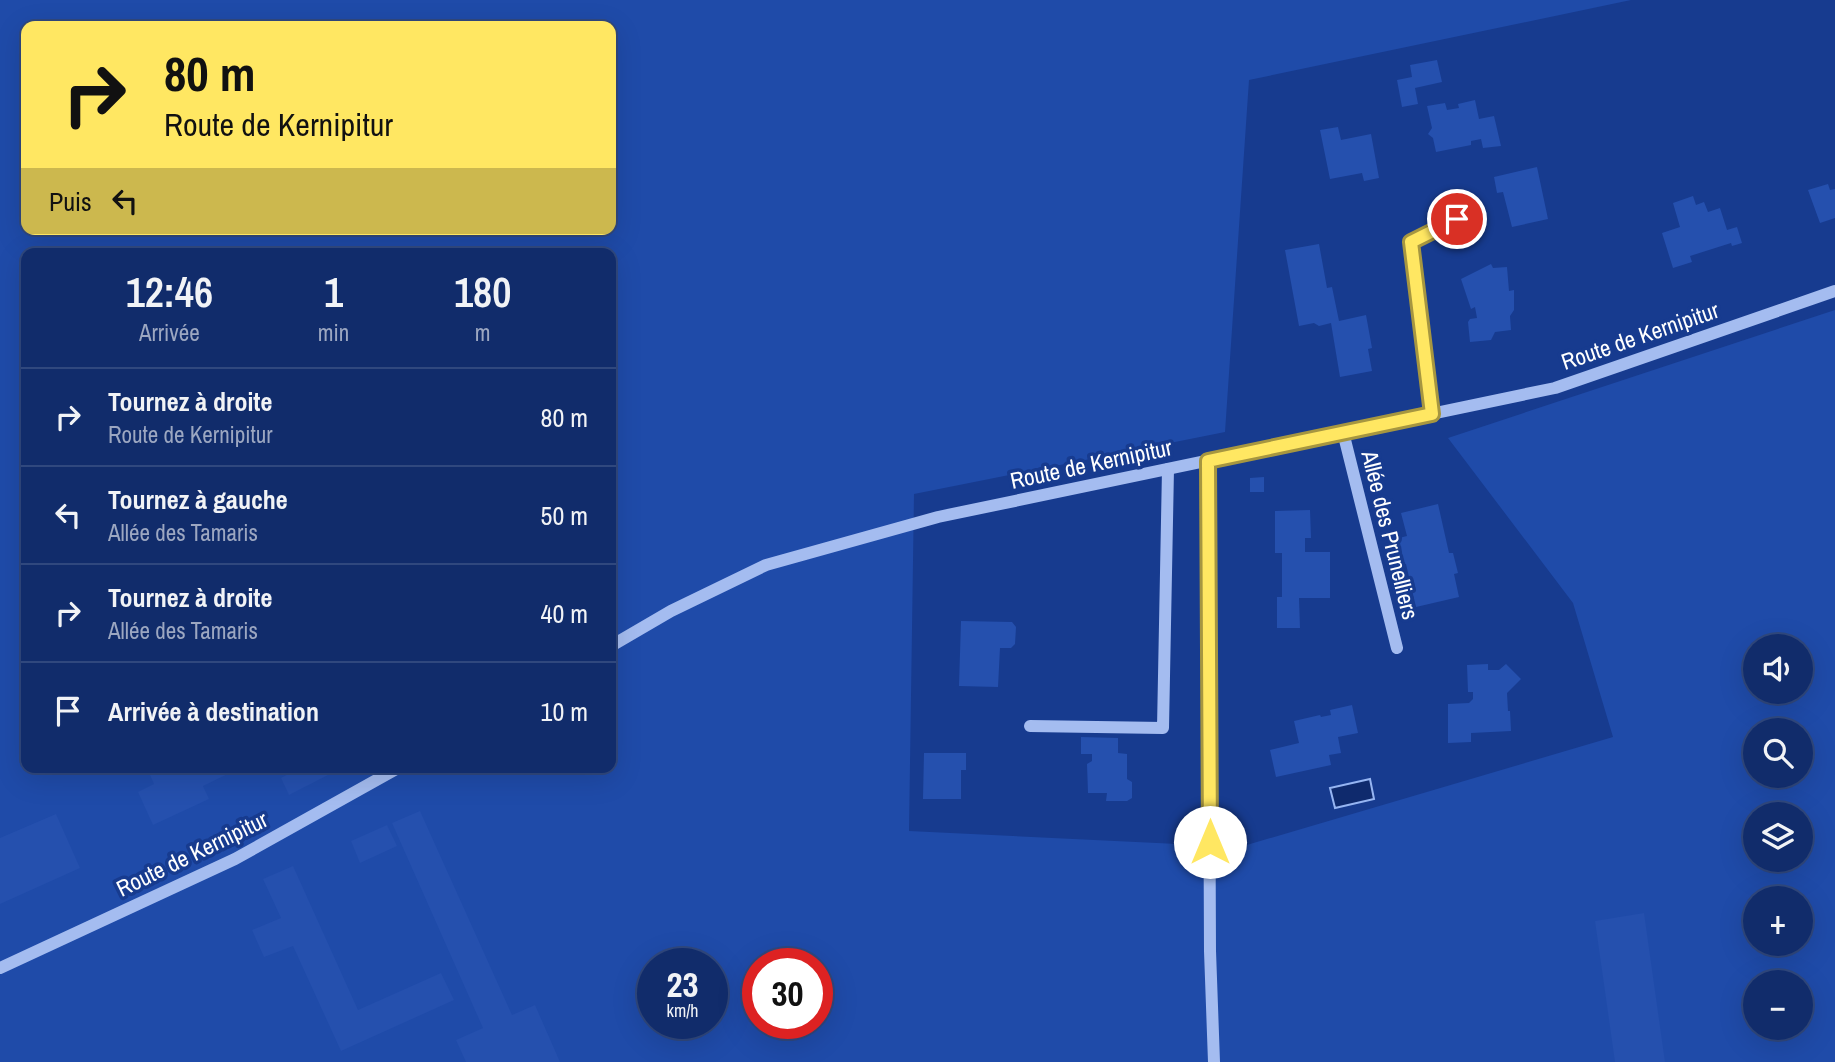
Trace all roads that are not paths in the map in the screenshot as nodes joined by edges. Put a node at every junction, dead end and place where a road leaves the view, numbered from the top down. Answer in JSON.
{"nodes":[{"id":1,"x":1457,"y":219,"type":"dead end"},
{"id":2,"x":1835,"y":292,"type":"edge"},
{"id":3,"x":1432,"y":414,"type":"junction"},
{"id":4,"x":1343,"y":432,"type":"junction"},
{"id":5,"x":1208,"y":461,"type":"junction"},
{"id":6,"x":1168,"y":469,"type":"junction"},
{"id":7,"x":616,"y":643,"type":"edge"},
{"id":8,"x":1397,"y":648,"type":"dead end"},
{"id":9,"x":1030,"y":726,"type":"dead end"},
{"id":10,"x":389,"y":773,"type":"edge"},
{"id":11,"x":0,"y":968,"type":"edge"},
{"id":12,"x":1214,"y":1062,"type":"edge"}],
"edges":[{"from":1,"to":3,"type":"street"},
{"from":2,"to":3,"type":"street","name":"Route de Kernipitur"},
{"from":3,"to":4,"type":"street","name":"Route de Kernipitur"},
{"from":4,"to":5,"type":"street","name":"Route de Kernipitur"},
{"from":4,"to":8,"type":"street","name":"Allée des Prunelliers"},
{"from":5,"to":6,"type":"street","name":"Route de Kernipitur"},
{"from":5,"to":12,"type":"street"},
{"from":6,"to":7,"type":"street","name":"Route de Kernipitur"},
{"from":6,"to":9,"type":"street"},
{"from":10,"to":11,"type":"street","name":"Route de Kernipitur"}]}
